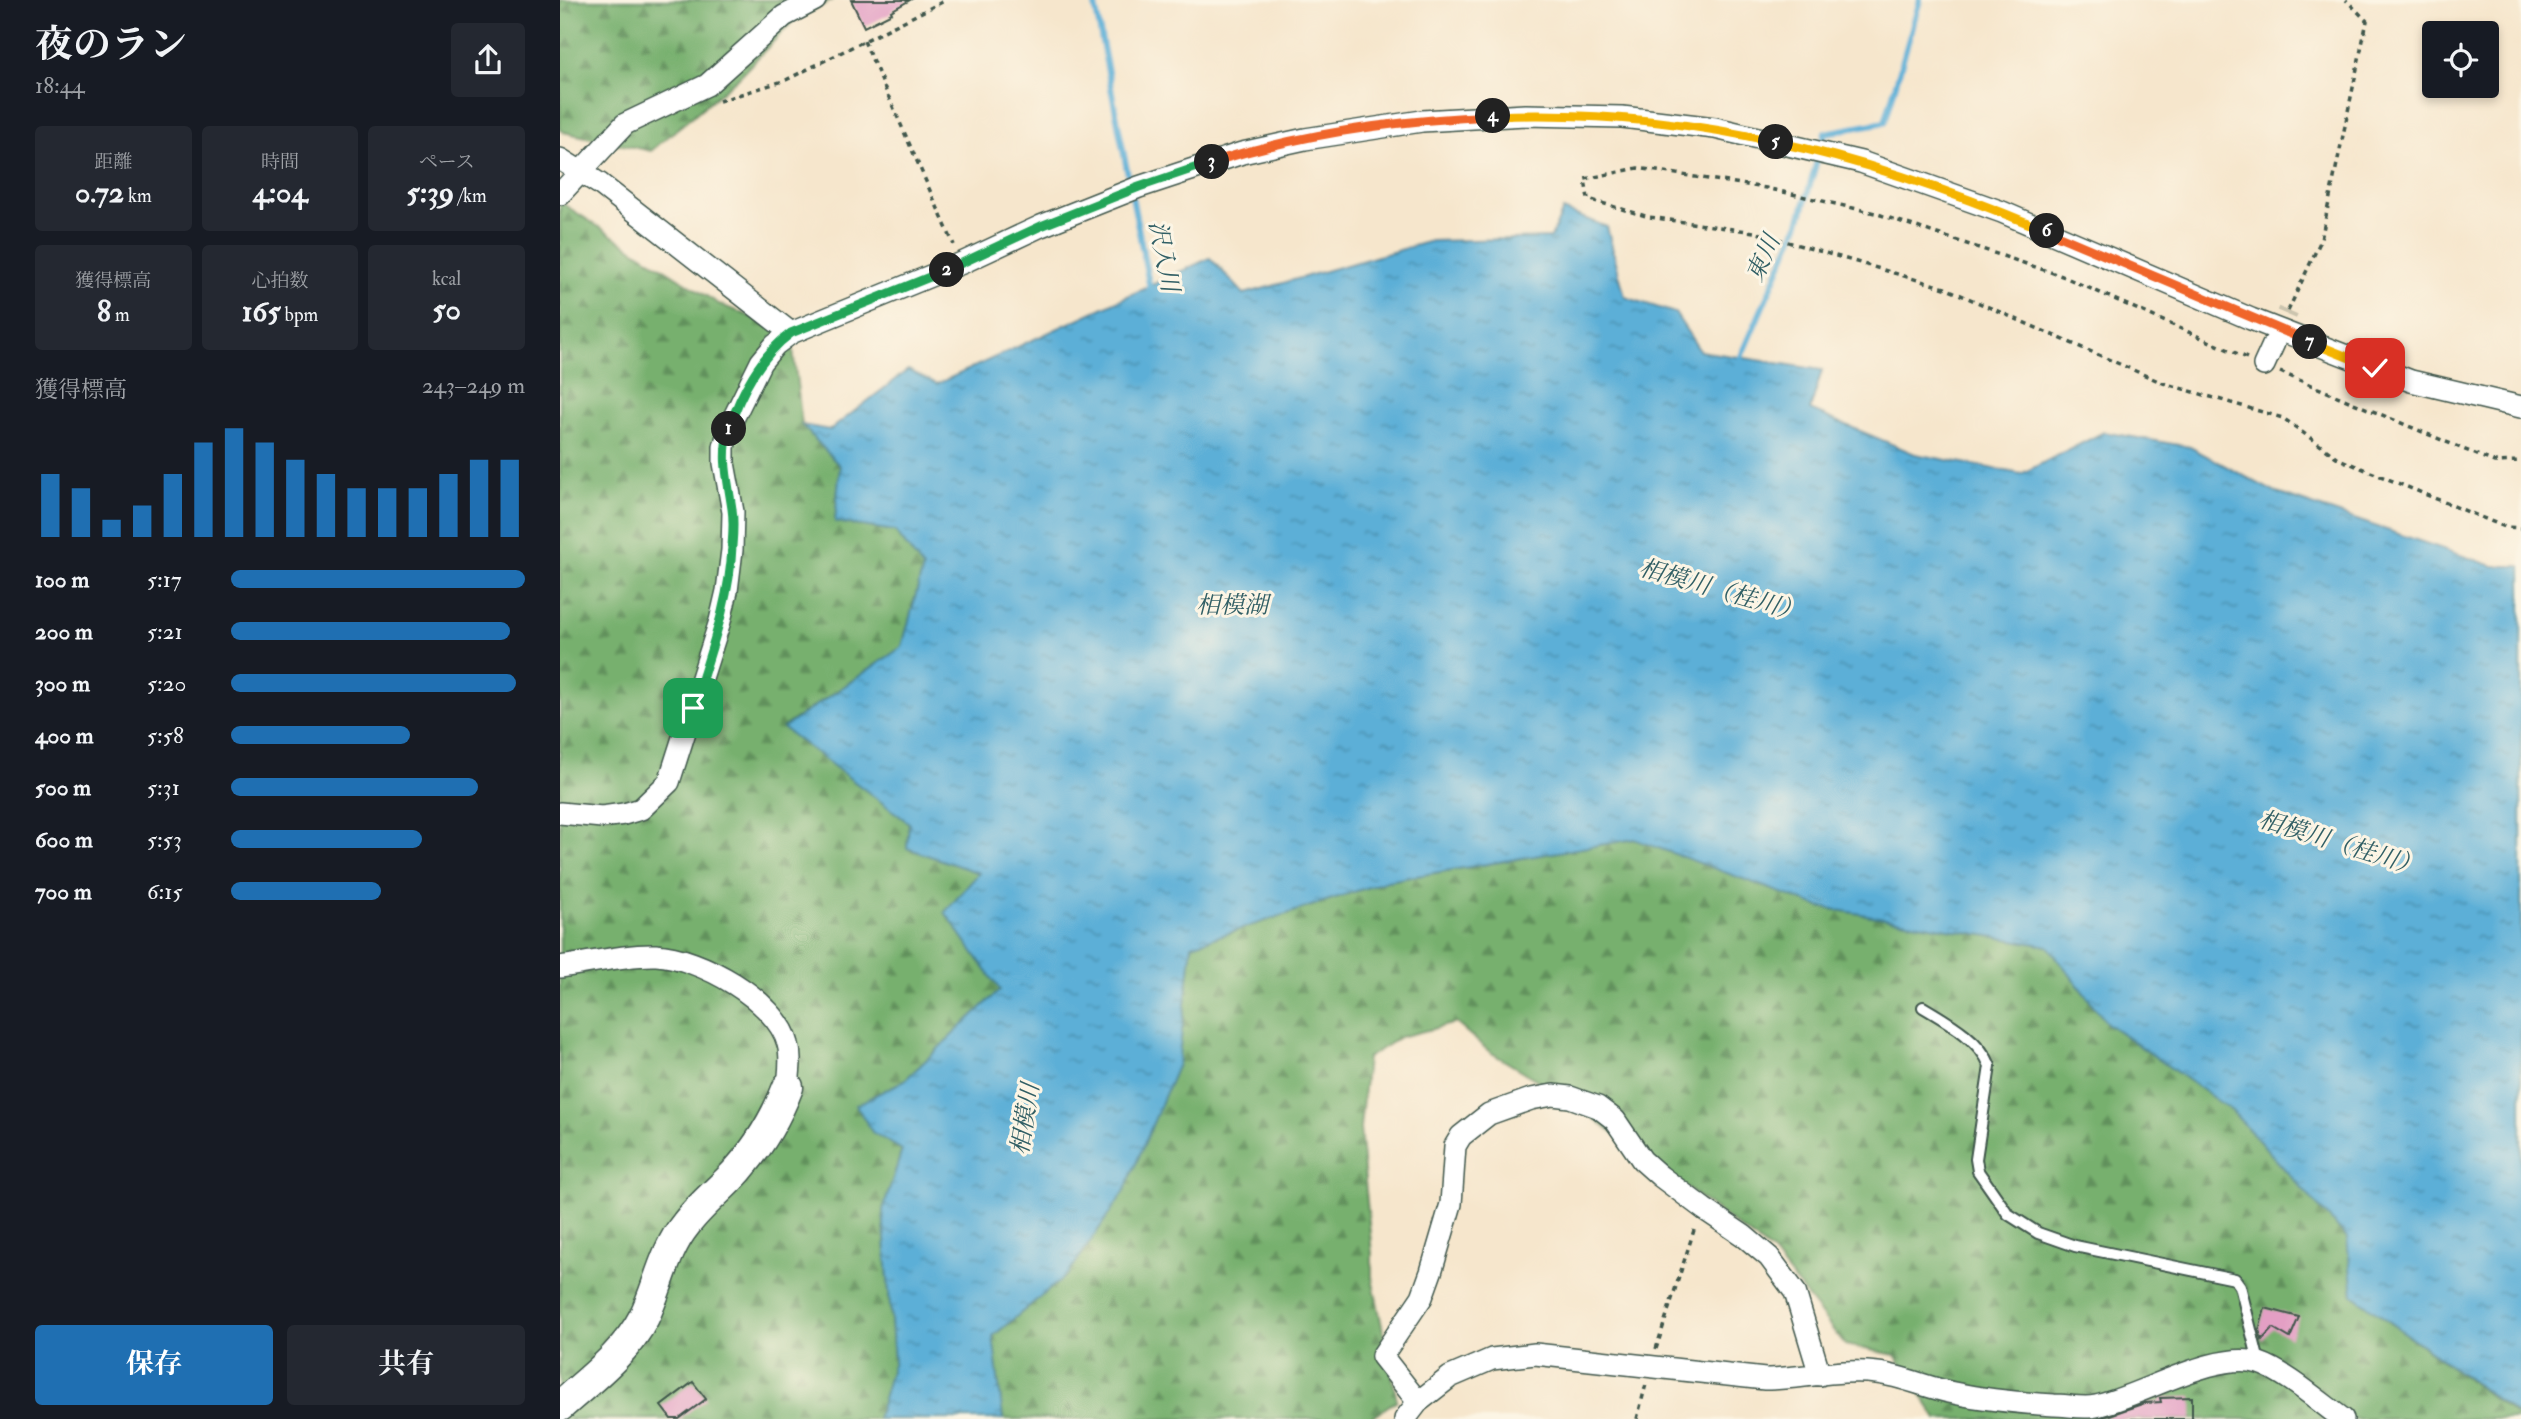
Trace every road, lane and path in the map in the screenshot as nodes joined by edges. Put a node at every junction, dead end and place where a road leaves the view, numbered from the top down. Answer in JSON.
{"nodes":[{"id":1,"x":815,"y":0,"type":"edge"},
{"id":2,"x":946,"y":0,"type":"edge"},
{"id":3,"x":2346,"y":0,"type":"edge"},
{"id":4,"x":864,"y":41,"type":"junction"},
{"id":5,"x":712,"y":103,"type":"dead end"},
{"id":6,"x":560,"y":159,"type":"edge"},
{"id":7,"x":579,"y":173,"type":"junction"},
{"id":8,"x":560,"y":194,"type":"edge"},
{"id":9,"x":962,"y":263,"type":"junction"},
{"id":10,"x":2288,"y":312,"type":"tunnel mouth"},
{"id":11,"x":791,"y":333,"type":"junction"},
{"id":12,"x":2274,"y":343,"type":"tunnel mouth"},
{"id":13,"x":2264,"y":365,"type":"junction"},
{"id":14,"x":2521,"y":407,"type":"edge"},
{"id":15,"x":2521,"y":461,"type":"edge"},
{"id":16,"x":2521,"y":528,"type":"edge"},
{"id":17,"x":560,"y":813,"type":"edge"},
{"id":18,"x":560,"y":967,"type":"edge"},
{"id":19,"x":1923,"y":1007,"type":"dead end"},
{"id":20,"x":788,"y":1087,"type":"joint"},
{"id":21,"x":1704,"y":1209,"type":"junction"},
{"id":22,"x":2259,"y":1362,"type":"junction"},
{"id":23,"x":1651,"y":1364,"type":"junction"},
{"id":24,"x":1820,"y":1375,"type":"junction"},
{"id":25,"x":560,"y":1406,"type":"edge"},
{"id":26,"x":1411,"y":1411,"type":"edge"},
{"id":27,"x":1637,"y":1419,"type":"edge"},
{"id":28,"x":2343,"y":1419,"type":"edge"}],
"edges":[{"from":1,"to":7,"type":"street"},
{"from":2,"to":4,"type":"path"},
{"from":3,"to":10,"type":"path"},
{"from":4,"to":5,"type":"path"},
{"from":4,"to":9,"type":"path"},
{"from":6,"to":7,"type":"street"},
{"from":7,"to":8,"type":"street"},
{"from":7,"to":11,"type":"street"},
{"from":9,"to":11,"type":"street"},
{"from":9,"to":14,"type":"street"},
{"from":11,"to":17,"type":"street"},
{"from":12,"to":13,"type":"street"},
{"from":13,"to":15,"type":"path"},
{"from":13,"to":16,"type":"path"},
{"from":18,"to":20,"type":"street"},
{"from":19,"to":22,"type":"lane"},
{"from":20,"to":25,"type":"street"},
{"from":21,"to":23,"type":"path"},
{"from":21,"to":24,"type":"street"},
{"from":21,"to":26,"type":"street"},
{"from":22,"to":24,"type":"street"},
{"from":22,"to":28,"type":"street"},
{"from":23,"to":24,"type":"street"},
{"from":23,"to":26,"type":"street"},
{"from":23,"to":27,"type":"path"}]}
